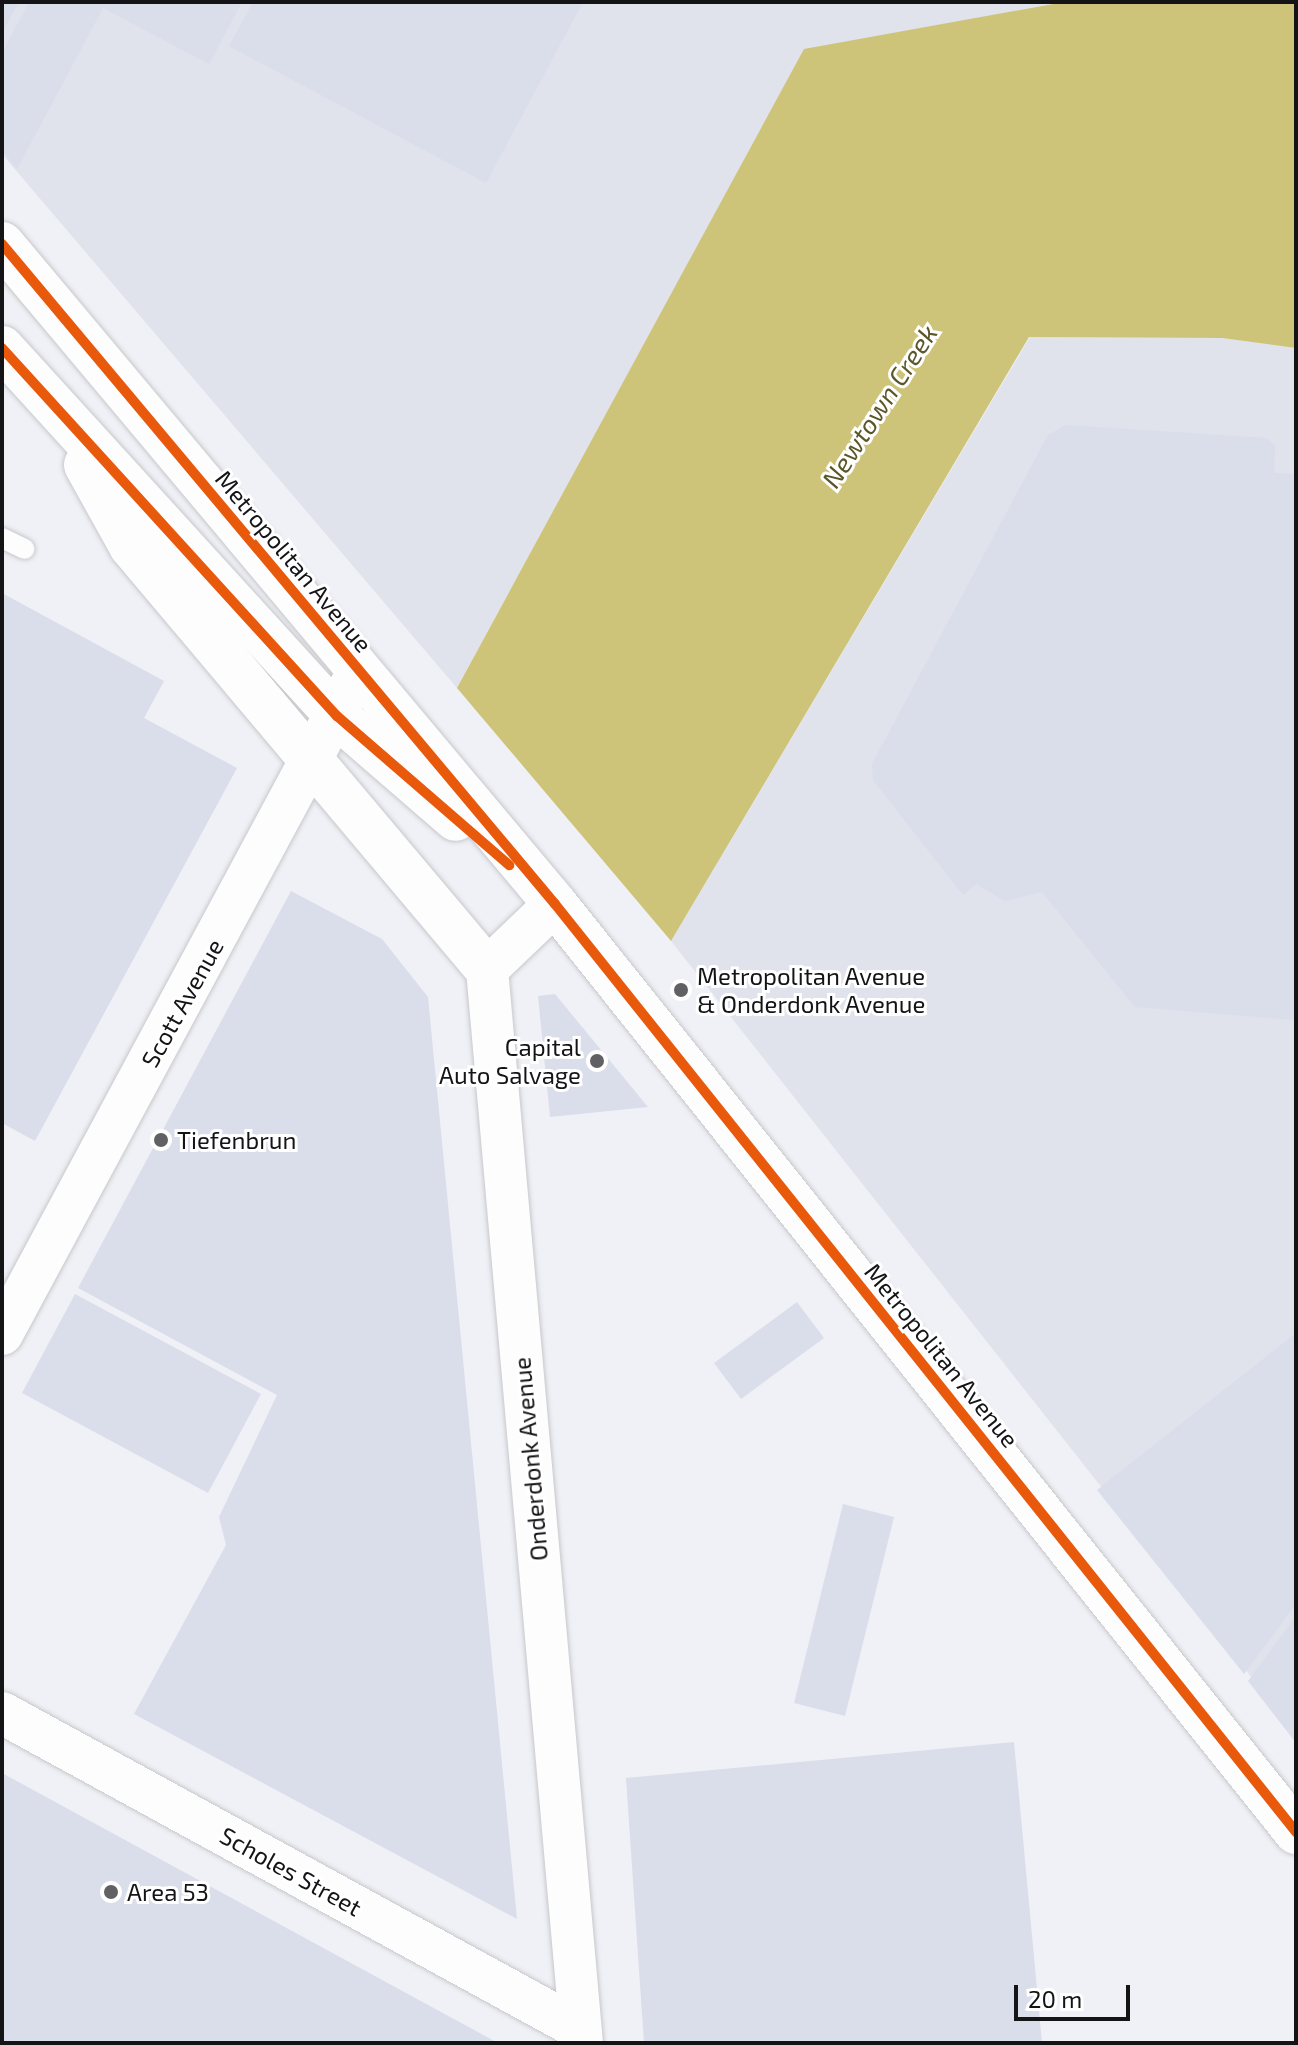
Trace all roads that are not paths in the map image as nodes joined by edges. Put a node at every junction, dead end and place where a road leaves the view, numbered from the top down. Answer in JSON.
{"nodes":[{"id":1,"x":2,"y":244,"type":"edge"},
{"id":2,"x":2,"y":348,"type":"edge"},
{"id":3,"x":52,"y":403,"type":"junction"},
{"id":4,"x":2,"y":538,"type":"edge"},
{"id":5,"x":25,"y":549,"type":"dead end"},
{"id":6,"x":359,"y":670,"type":"junction"},
{"id":7,"x":337,"y":716,"type":"junction"},
{"id":8,"x":312,"y":763,"type":"junction"},
{"id":9,"x":555,"y":904,"type":"junction"},
{"id":10,"x":487,"y":969,"type":"junction"},
{"id":11,"x":2,"y":1334,"type":"edge"},
{"id":12,"x":2,"y":1713,"type":"edge"},
{"id":13,"x":1296,"y":1832,"type":"edge"},
{"id":14,"x":581,"y":2036,"type":"edge"}],
"edges":[{"from":1,"to":6,"type":"main road","name":"Metropolitan Avenue"},
{"from":2,"to":3,"type":"main road","name":"Metropolitan Avenue"},
{"from":3,"to":7,"type":"main road","name":"Metropolitan Avenue"},
{"from":3,"to":8,"type":"main road"},
{"from":4,"to":5,"type":"lane"},
{"from":6,"to":7,"type":"street","name":"Scott Avenue"},
{"from":6,"to":9,"type":"main road","name":"Metropolitan Avenue"},
{"from":7,"to":8,"type":"street","name":"Scott Avenue"},
{"from":7,"to":9,"type":"main road","name":"Metropolitan Avenue"},
{"from":8,"to":10,"type":"main road"},
{"from":8,"to":11,"type":"street","name":"Scott Avenue"},
{"from":9,"to":10,"type":"street"},
{"from":9,"to":13,"type":"main road","name":"Metropolitan Avenue"},
{"from":10,"to":14,"type":"street","name":"Onderdonk Avenue"},
{"from":12,"to":14,"type":"street","name":"Scholes Street"}]}
